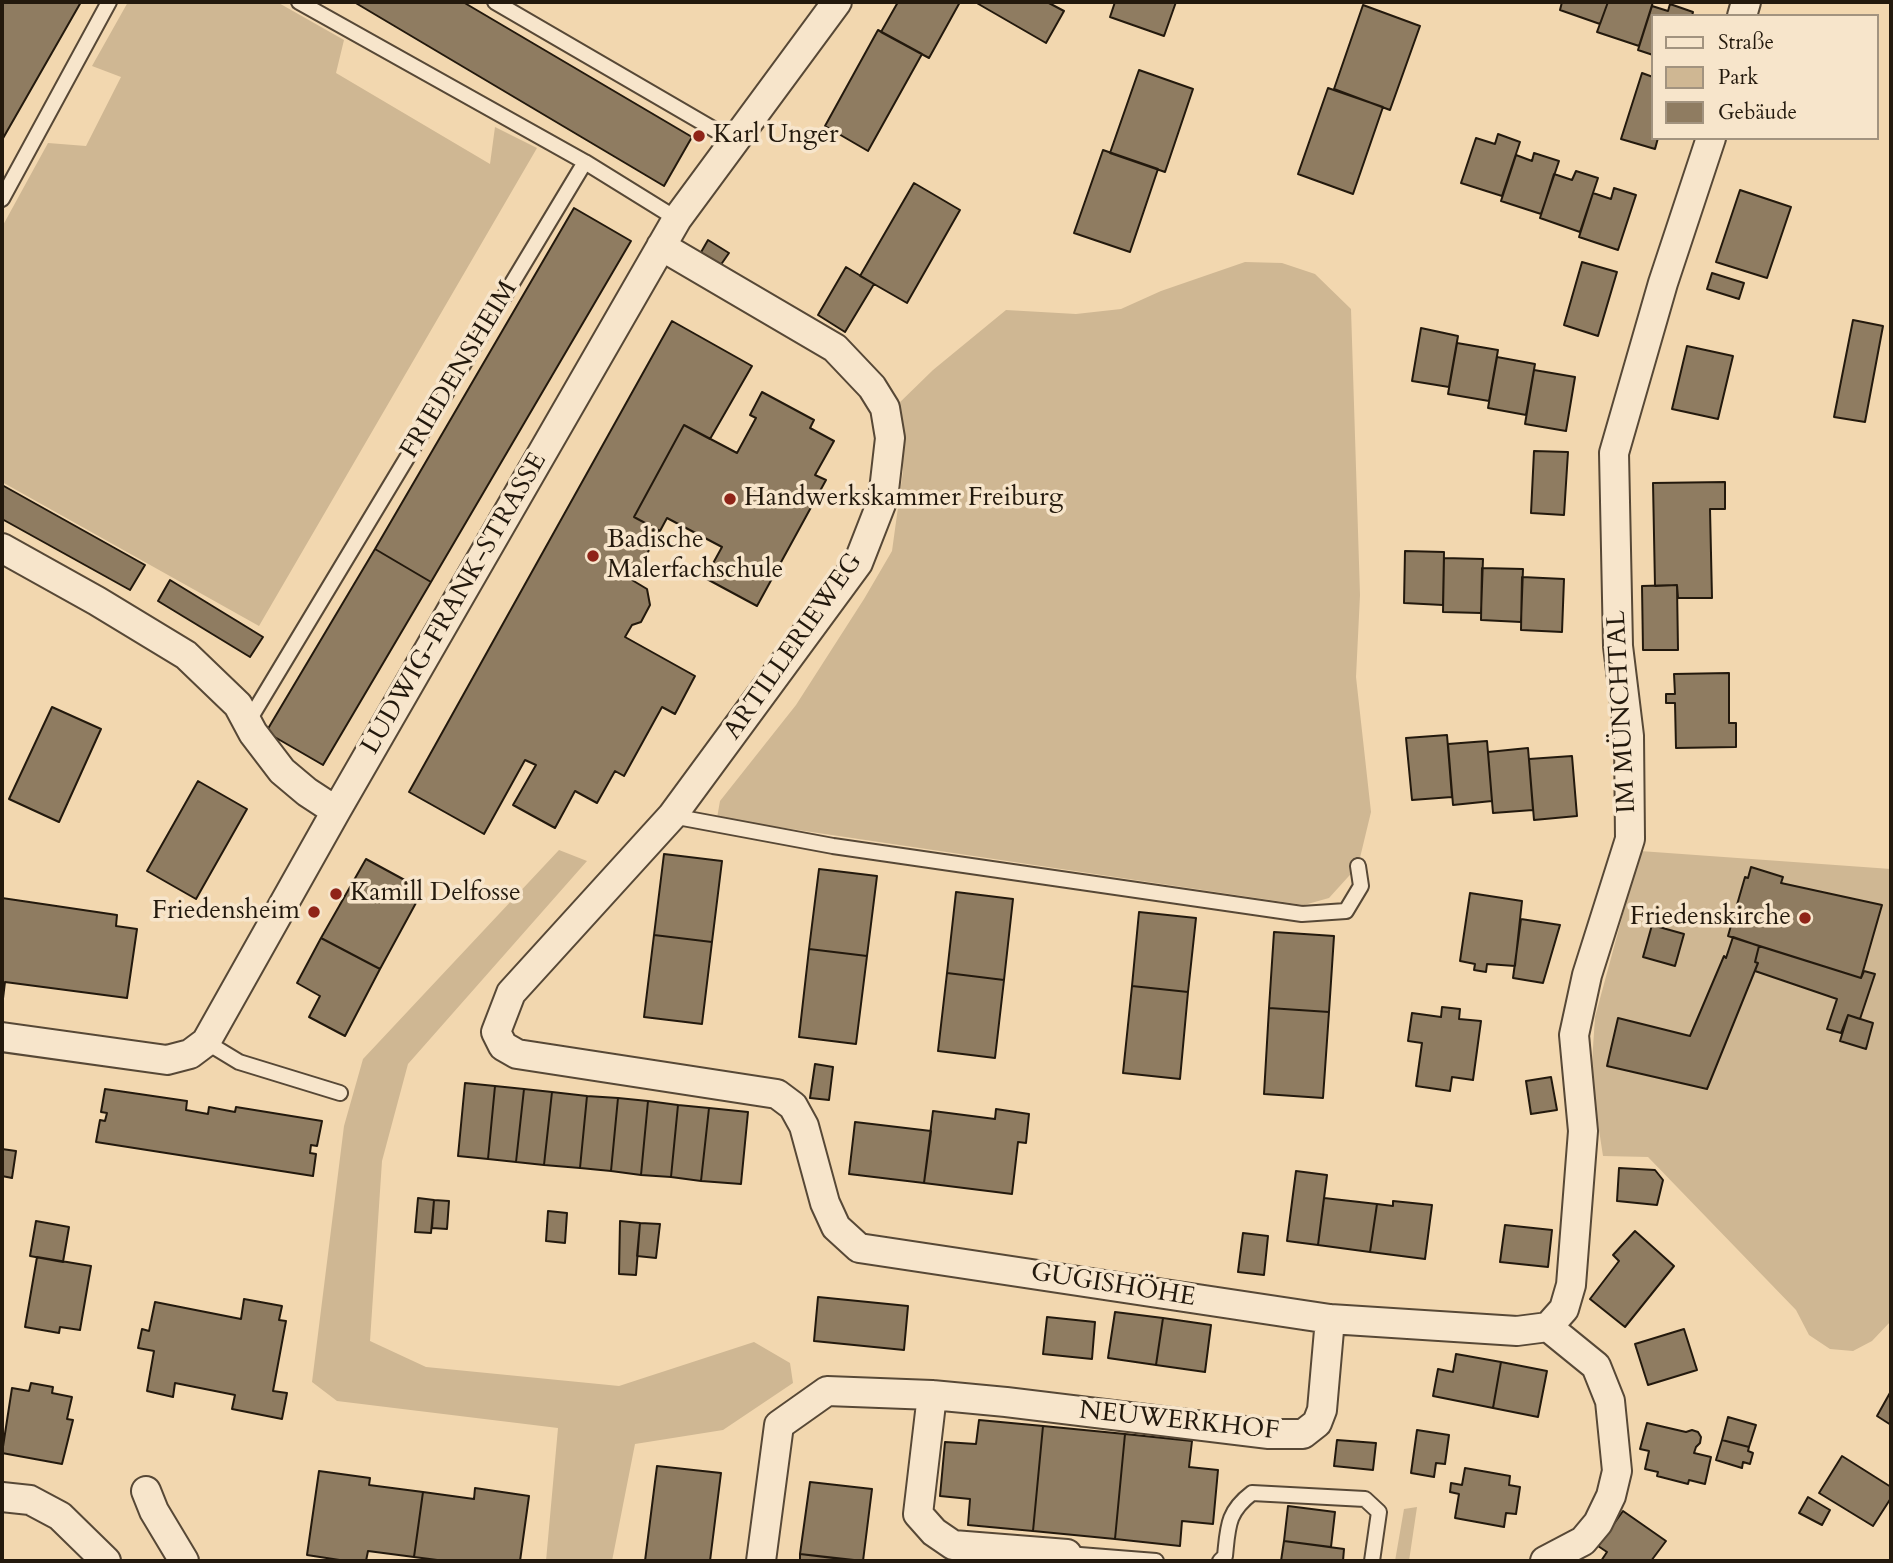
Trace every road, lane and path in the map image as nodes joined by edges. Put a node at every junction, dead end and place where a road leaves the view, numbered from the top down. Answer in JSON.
{"nodes":[{"id":1,"x":109,"y":2,"type":"edge"},
{"id":2,"x":299,"y":2,"type":"edge"},
{"id":3,"x":495,"y":2,"type":"edge"},
{"id":4,"x":837,"y":2,"type":"edge"},
{"id":5,"x":1710,"y":140,"type":"edge"},
{"id":6,"x":734,"y":141,"type":"junction"},
{"id":7,"x":585,"y":162,"type":"junction"},
{"id":8,"x":2,"y":198,"type":"edge"},
{"id":9,"x":677,"y":219,"type":"junction"},
{"id":10,"x":662,"y":246,"type":"junction"},
{"id":11,"x":2,"y":548,"type":"edge"},
{"id":12,"x":248,"y":722,"type":"junction"},
{"id":13,"x":336,"y":811,"type":"junction"},
{"id":14,"x":672,"y":816,"type":"junction"},
{"id":15,"x":1358,"y":866,"type":"dead end"},
{"id":16,"x":496,"y":1032,"type":"joint"},
{"id":17,"x":2,"y":1037,"type":"edge"},
{"id":18,"x":206,"y":1042,"type":"junction"},
{"id":19,"x":340,"y":1093,"type":"dead end"},
{"id":20,"x":1330,"y":1319,"type":"junction"},
{"id":21,"x":1548,"y":1327,"type":"junction"},
{"id":22,"x":932,"y":1395,"type":"junction"},
{"id":23,"x":146,"y":1491,"type":"dead end"},
{"id":24,"x":2,"y":1497,"type":"edge"},
{"id":25,"x":1066,"y":1558,"type":"edge"},
{"id":26,"x":106,"y":1561,"type":"edge"},
{"id":27,"x":184,"y":1561,"type":"edge"},
{"id":28,"x":761,"y":1561,"type":"edge"},
{"id":29,"x":1156,"y":1561,"type":"edge"},
{"id":30,"x":1220,"y":1561,"type":"edge"},
{"id":31,"x":1372,"y":1561,"type":"edge"},
{"id":32,"x":1545,"y":1561,"type":"edge"}],
"edges":[{"from":1,"to":8,"type":"lane"},
{"from":2,"to":7,"type":"lane"},
{"from":3,"to":6,"type":"lane"},
{"from":4,"to":6,"type":"street","name":"LUDWIG-FRANK-STRASSE"},
{"from":5,"to":21,"type":"street","name":"IM MÜNCHTAL"},
{"from":6,"to":9,"type":"street","name":"LUDWIG-FRANK-STRASSE"},
{"from":7,"to":9,"type":"lane"},
{"from":7,"to":12,"type":"lane","name":"FRIEDENSHEIM"},
{"from":9,"to":10,"type":"street","name":"LUDWIG-FRANK-STRASSE"},
{"from":10,"to":13,"type":"street","name":"LUDWIG-FRANK-STRASSE"},
{"from":10,"to":14,"type":"street","name":"ARTILLERIEWEG"},
{"from":11,"to":12,"type":"street"},
{"from":12,"to":13,"type":"street"},
{"from":13,"to":18,"type":"street","name":"LUDWIG-FRANK-STRASSE"},
{"from":14,"to":15,"type":"lane"},
{"from":14,"to":16,"type":"street","name":"ARTILLERIEWEG"},
{"from":16,"to":20,"type":"street","name":"GUGISHÖHE"},
{"from":17,"to":18,"type":"street"},
{"from":18,"to":19,"type":"lane"},
{"from":20,"to":21,"type":"street","name":"GUGISHÖHE"},
{"from":20,"to":22,"type":"street","name":"NEUWERKHOF"},
{"from":21,"to":32,"type":"street"},
{"from":22,"to":25,"type":"street"},
{"from":22,"to":28,"type":"street","name":"NEUWERKHOF"},
{"from":23,"to":27,"type":"street"},
{"from":24,"to":26,"type":"street"},
{"from":25,"to":29,"type":"lane"},
{"from":30,"to":31,"type":"lane"}]}
